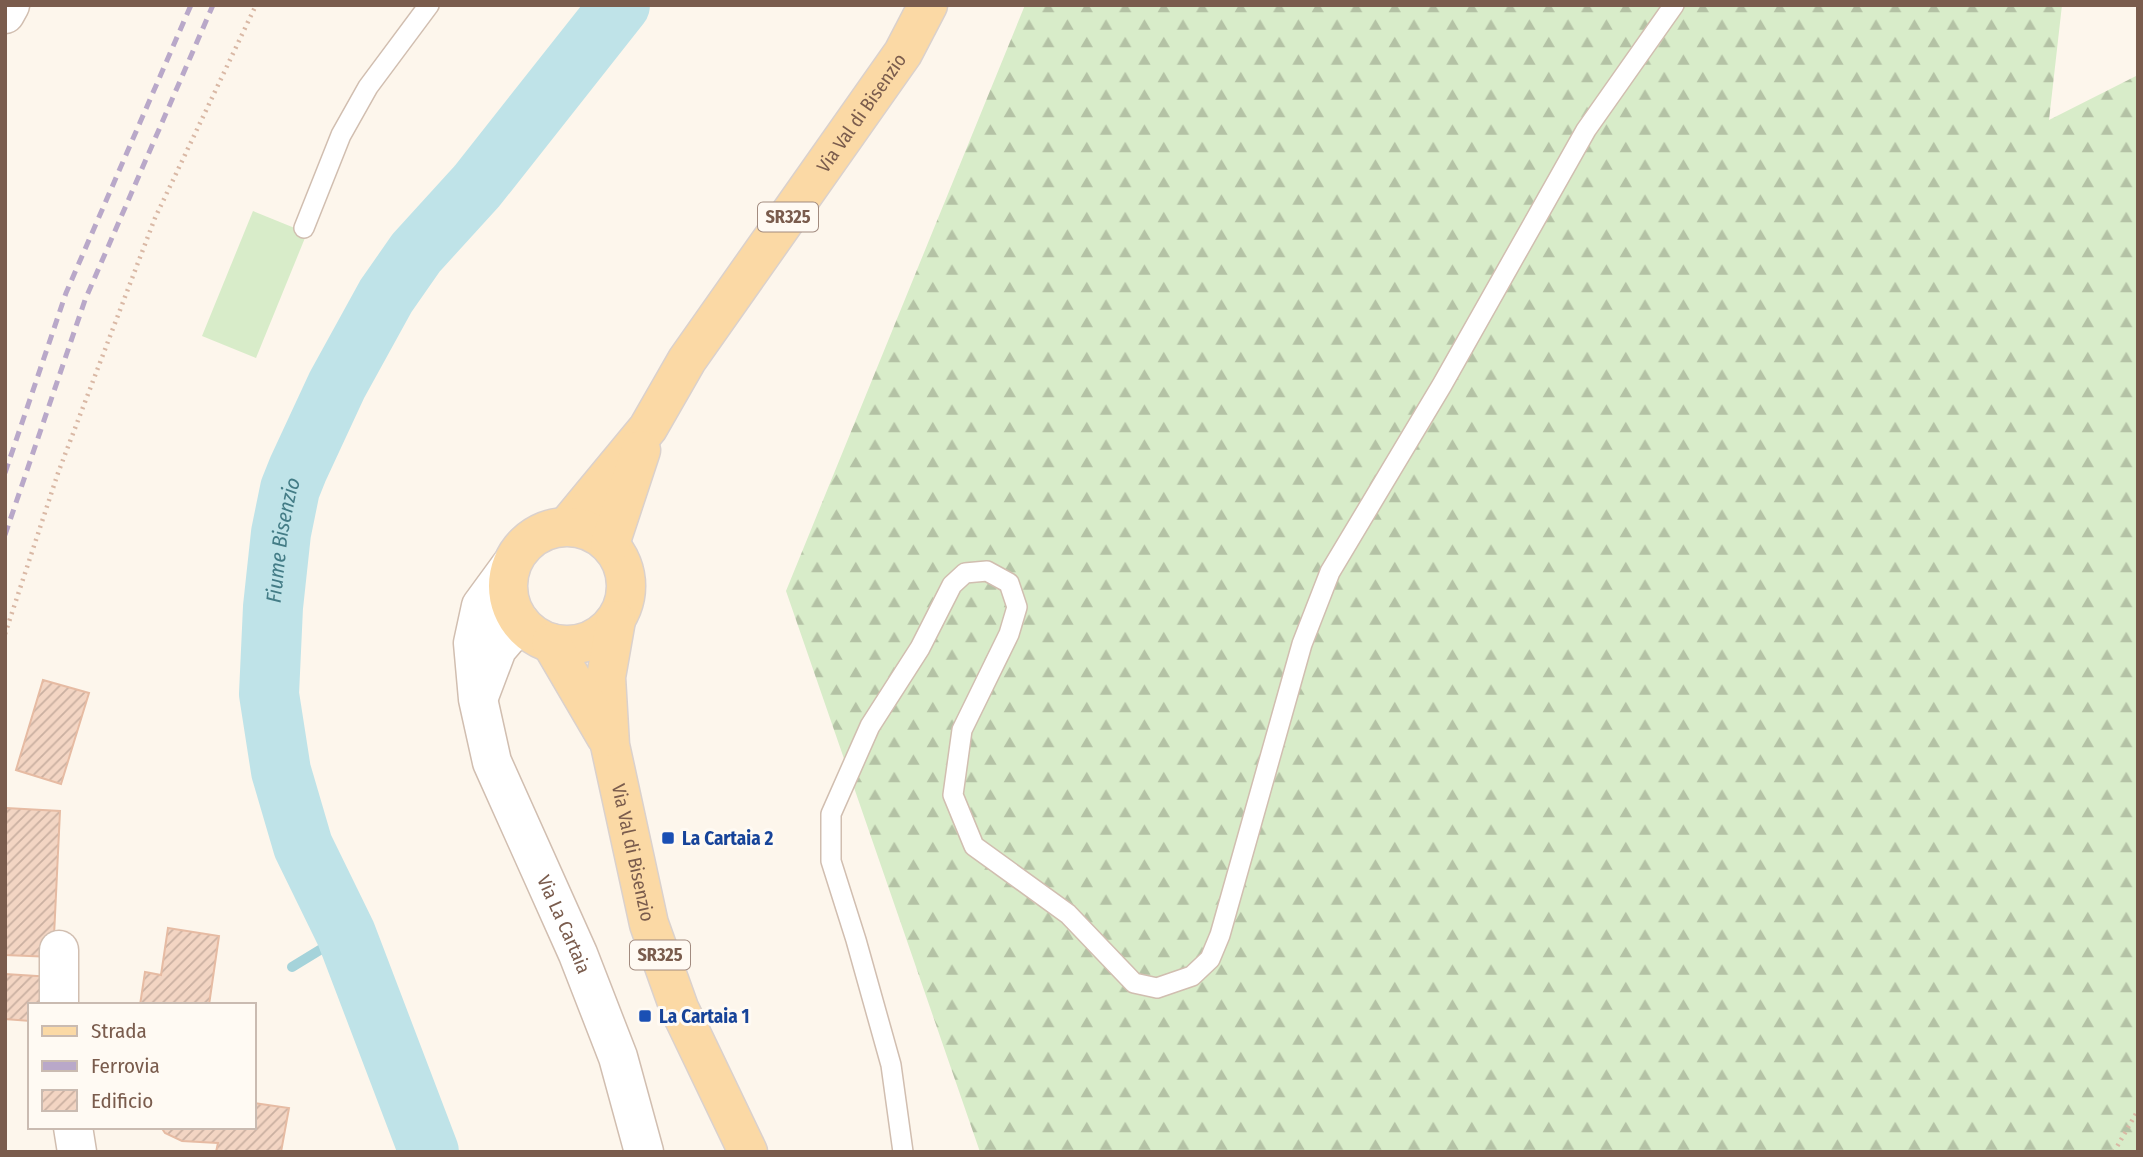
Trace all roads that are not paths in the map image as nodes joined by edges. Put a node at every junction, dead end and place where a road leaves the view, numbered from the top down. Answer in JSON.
{"nodes":[{"id":1,"x":10,"y":5,"type":"edge"},
{"id":2,"x":429,"y":5,"type":"edge"},
{"id":3,"x":928,"y":5,"type":"edge"},
{"id":4,"x":1674,"y":5,"type":"edge"},
{"id":5,"x":5,"y":15,"type":"edge"},
{"id":6,"x":304,"y":228,"type":"dead end"},
{"id":7,"x":648,"y":428,"type":"junction"},
{"id":8,"x":567,"y":526,"type":"junction"},
{"id":9,"x":610,"y":544,"type":"junction"},
{"id":10,"x":511,"y":565,"type":"junction"},
{"id":11,"x":616,"y":620,"type":"junction"},
{"id":12,"x":520,"y":622,"type":"junction"},
{"id":13,"x":551,"y":643,"type":"junction"},
{"id":14,"x":478,"y":699,"type":"junction"},
{"id":15,"x":610,"y":745,"type":"junction"},
{"id":16,"x":59,"y":950,"type":"dead end"},
{"id":17,"x":59,"y":1003,"type":"edge"},
{"id":18,"x":644,"y":1152,"type":"edge"},
{"id":19,"x":748,"y":1152,"type":"edge"},
{"id":20,"x":903,"y":1152,"type":"edge"}],
"edges":[{"from":1,"to":5,"type":"street"},
{"from":2,"to":6,"type":"lane"},
{"from":3,"to":7,"type":"main road","name":"Via Val di Bisenzio","number":"SR325"},
{"from":4,"to":20,"type":"lane"},
{"from":7,"to":8,"type":"main road","number":"SR325"},
{"from":7,"to":9,"type":"main road","number":"SR325"},
{"from":8,"to":9,"type":"main road"},
{"from":8,"to":10,"type":"main road","number":"SR325"},
{"from":9,"to":11,"type":"main road","number":"SR325"},
{"from":10,"to":12,"type":"main road"},
{"from":10,"to":14,"type":"street","name":"Via La Cartaia"},
{"from":11,"to":13,"type":"main road"},
{"from":11,"to":15,"type":"main road","number":"SR325"},
{"from":12,"to":13,"type":"main road","number":"SR325"},
{"from":12,"to":14,"type":"street"},
{"from":13,"to":15,"type":"main road","number":"SR325"},
{"from":14,"to":18,"type":"street","name":"Via La Cartaia"},
{"from":15,"to":19,"type":"main road","name":"Via Val di Bisenzio","number":"SR325"},
{"from":16,"to":17,"type":"street"}]}
